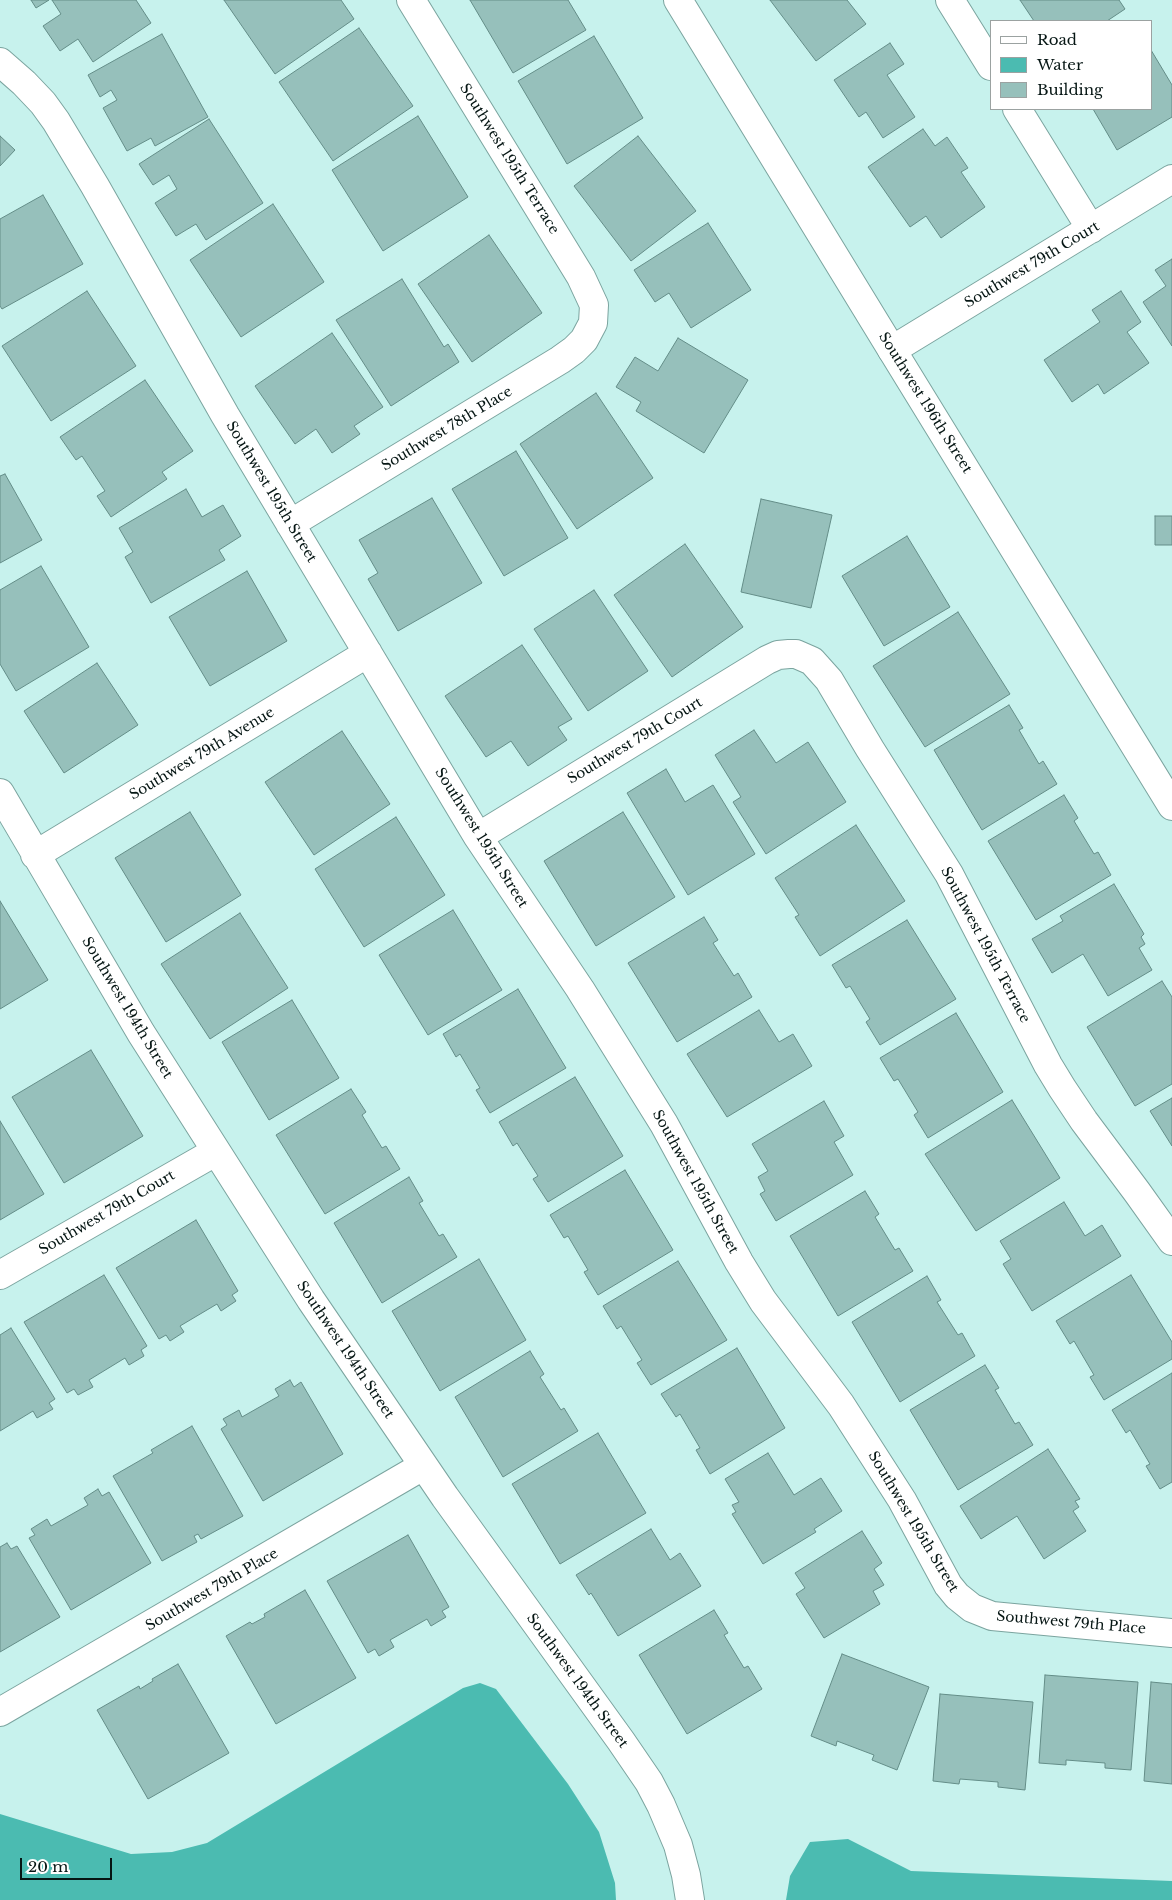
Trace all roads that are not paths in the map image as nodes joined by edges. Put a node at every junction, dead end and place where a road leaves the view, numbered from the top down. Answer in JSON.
{"nodes":[{"id":1,"x":411,"y":0,"type":"edge"},
{"id":2,"x":678,"y":0,"type":"edge"},
{"id":3,"x":950,"y":0,"type":"edge"},
{"id":4,"x":0,"y":62,"type":"edge"},
{"id":5,"x":990,"y":64,"type":"edge"},
{"id":6,"x":1018,"y":110,"type":"edge"},
{"id":7,"x":1172,"y":179,"type":"edge"},
{"id":8,"x":1091,"y":229,"type":"junction"},
{"id":9,"x":593,"y":323,"type":"joint"},
{"id":10,"x":892,"y":350,"type":"junction"},
{"id":11,"x":290,"y":524,"type":"junction"},
{"id":12,"x":368,"y":653,"type":"junction"},
{"id":13,"x":796,"y":654,"type":"joint"},
{"id":14,"x":0,"y":793,"type":"edge"},
{"id":15,"x":1172,"y":806,"type":"edge"},
{"id":16,"x":9,"y":831,"type":"edge"},
{"id":17,"x":478,"y":837,"type":"junction"},
{"id":18,"x":36,"y":855,"type":"junction"},
{"id":19,"x":215,"y":1152,"type":"junction"},
{"id":20,"x":1172,"y":1241,"type":"edge"},
{"id":21,"x":0,"y":1275,"type":"edge"},
{"id":22,"x":423,"y":1466,"type":"junction"},
{"id":23,"x":972,"y":1608,"type":"joint"},
{"id":24,"x":1172,"y":1633,"type":"edge"},
{"id":25,"x":0,"y":1712,"type":"edge"},
{"id":26,"x":690,"y":1900,"type":"edge"}],
"edges":[{"from":1,"to":9,"type":"street","name":"Southwest 195th Terrace"},
{"from":2,"to":10,"type":"street","name":"Southwest 196th Street"},
{"from":3,"to":5,"type":"street"},
{"from":4,"to":11,"type":"street","name":"Southwest 195th Street"},
{"from":6,"to":8,"type":"street"},
{"from":7,"to":8,"type":"street","name":"Southwest 79th Court"},
{"from":8,"to":10,"type":"street","name":"Southwest 79th Court"},
{"from":9,"to":11,"type":"street","name":"Southwest 78th Place"},
{"from":10,"to":15,"type":"street","name":"Southwest 196th Street"},
{"from":11,"to":12,"type":"street","name":"Southwest 195th Street"},
{"from":12,"to":17,"type":"street","name":"Southwest 195th Street"},
{"from":12,"to":18,"type":"street","name":"Southwest 79th Avenue"},
{"from":13,"to":17,"type":"street","name":"Southwest 79th Court"},
{"from":13,"to":20,"type":"street","name":"Southwest 195th Terrace"},
{"from":14,"to":16,"type":"street","name":"Southwest 194th Street"},
{"from":16,"to":18,"type":"street","name":"Southwest 194th Street"},
{"from":17,"to":23,"type":"street","name":"Southwest 195th Street"},
{"from":18,"to":19,"type":"street","name":"Southwest 194th Street"},
{"from":19,"to":21,"type":"street","name":"Southwest 79th Court"},
{"from":19,"to":22,"type":"street","name":"Southwest 194th Street"},
{"from":22,"to":25,"type":"street","name":"Southwest 79th Place"},
{"from":22,"to":26,"type":"street","name":"Southwest 194th Street"},
{"from":23,"to":24,"type":"street","name":"Southwest 79th Place"}]}
